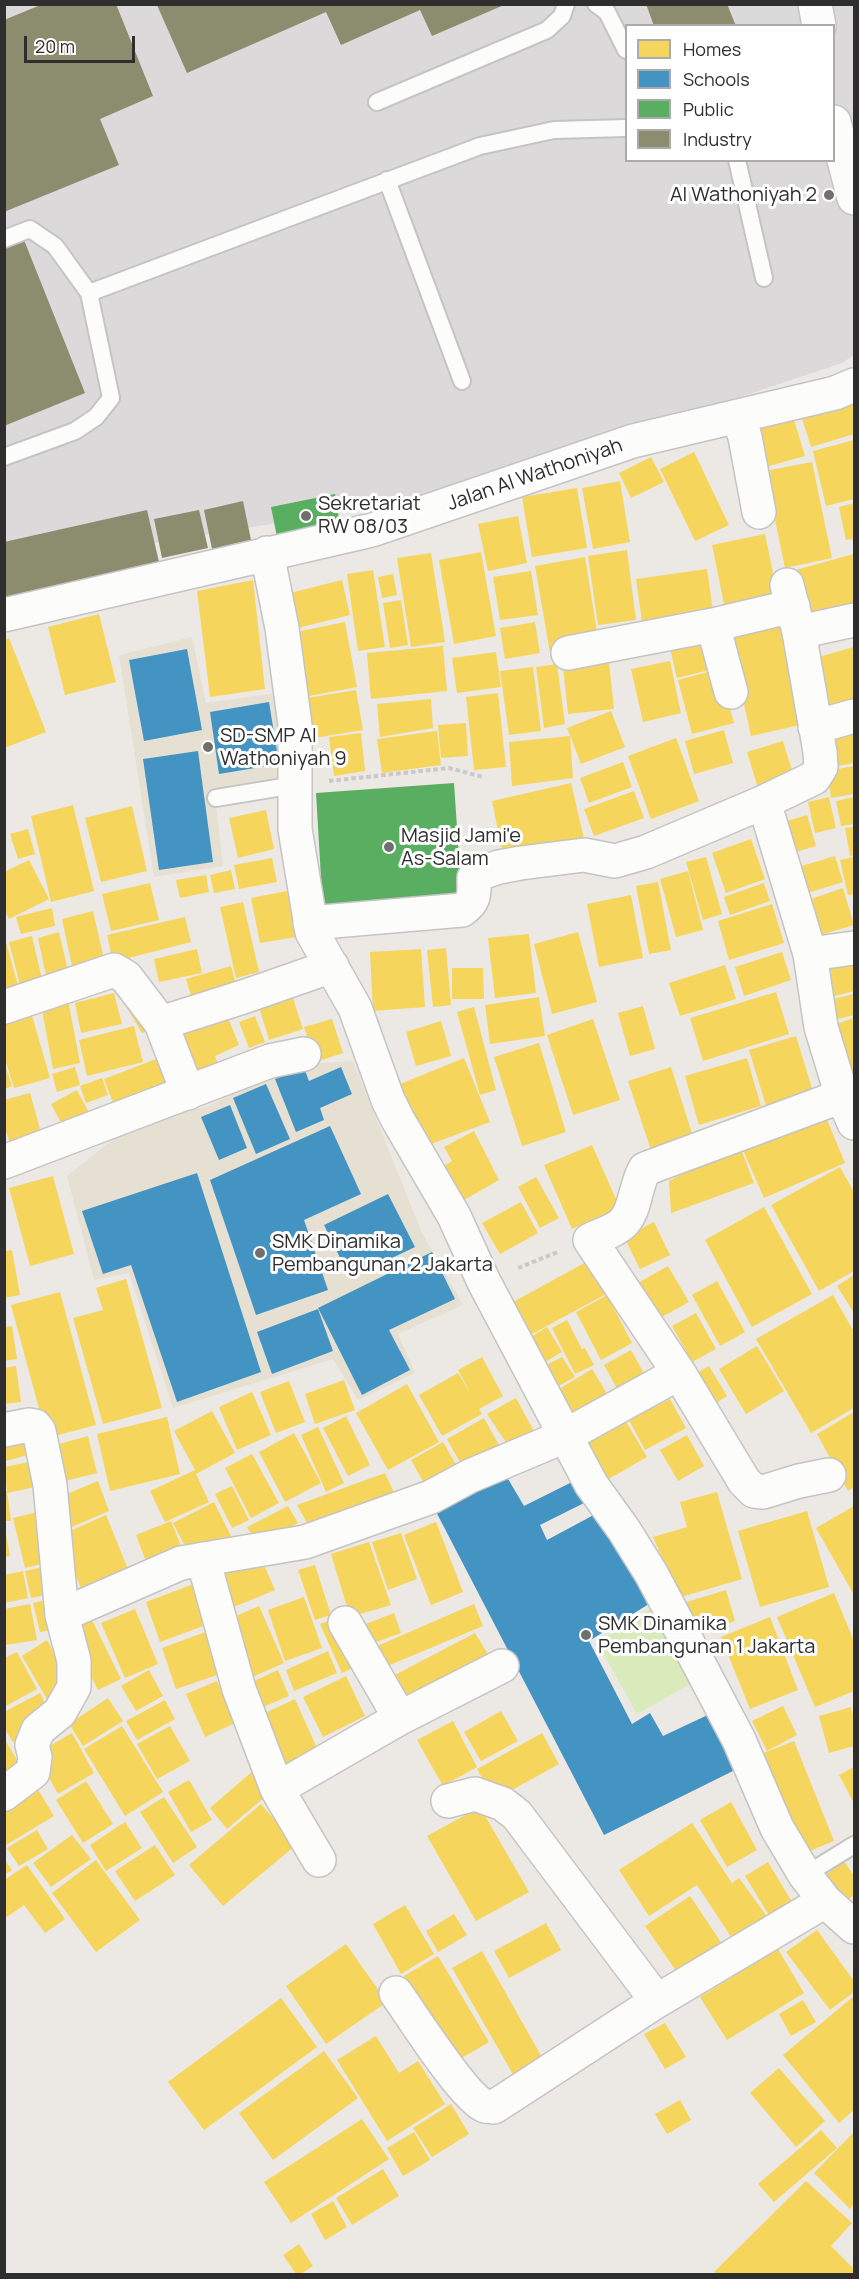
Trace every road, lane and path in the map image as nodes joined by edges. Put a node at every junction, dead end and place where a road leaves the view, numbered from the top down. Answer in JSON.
{"nodes":[{"id":1,"x":566,"y":4,"type":"edge"},
{"id":2,"x":596,"y":4,"type":"edge"},
{"id":3,"x":815,"y":4,"type":"edge"},
{"id":4,"x":819,"y":24,"type":"edge"},
{"id":5,"x":625,"y":46,"type":"edge"},
{"id":6,"x":377,"y":102,"type":"dead end"},
{"id":7,"x":835,"y":126,"type":"edge"},
{"id":8,"x":625,"y":128,"type":"edge"},
{"id":9,"x":737,"y":162,"type":"edge"},
{"id":10,"x":387,"y":180,"type":"junction"},
{"id":11,"x":855,"y":198,"type":"edge"},
{"id":12,"x":4,"y":239,"type":"edge"},
{"id":13,"x":764,"y":278,"type":"dead end"},
{"id":14,"x":89,"y":293,"type":"junction"},
{"id":15,"x":462,"y":381,"type":"dead end"},
{"id":16,"x":855,"y":385,"type":"edge"},
{"id":17,"x":738,"y":416,"type":"junction"},
{"id":18,"x":4,"y":457,"type":"edge"},
{"id":19,"x":759,"y":512,"type":"dead end"},
{"id":20,"x":267,"y":553,"type":"junction"},
{"id":21,"x":793,"y":608,"type":"junction"},
{"id":22,"x":4,"y":615,"type":"edge"},
{"id":23,"x":855,"y":620,"type":"edge"},
{"id":24,"x":713,"y":625,"type":"junction"},
{"id":25,"x":568,"y":653,"type":"dead end"},
{"id":26,"x":731,"y":692,"type":"dead end"},
{"id":27,"x":855,"y":716,"type":"edge"},
{"id":28,"x":815,"y":727,"type":"junction"},
{"id":29,"x":483,"y":777,"type":"dead end"},
{"id":30,"x":295,"y":785,"type":"junction"},
{"id":31,"x":216,"y":798,"type":"dead end"},
{"id":32,"x":764,"y":802,"type":"junction"},
{"id":33,"x":310,"y":923,"type":"junction"},
{"id":34,"x":855,"y":948,"type":"edge"},
{"id":35,"x":810,"y":954,"type":"junction"},
{"id":36,"x":332,"y":966,"type":"junction"},
{"id":37,"x":4,"y":1007,"type":"edge"},
{"id":38,"x":161,"y":1023,"type":"junction"},
{"id":39,"x":304,"y":1054,"type":"dead end"},
{"id":40,"x":188,"y":1092,"type":"junction"},
{"id":41,"x":848,"y":1095,"type":"edge"},
{"id":42,"x":4,"y":1162,"type":"edge"},
{"id":43,"x":590,"y":1240,"type":"junction"},
{"id":44,"x":484,"y":1282,"type":"junction"},
{"id":45,"x":679,"y":1373,"type":"junction"},
{"id":46,"x":4,"y":1430,"type":"edge"},
{"id":47,"x":566,"y":1436,"type":"junction"},
{"id":48,"x":829,"y":1475,"type":"dead end"},
{"id":49,"x":203,"y":1559,"type":"junction"},
{"id":50,"x":62,"y":1615,"type":"junction"},
{"id":51,"x":345,"y":1623,"type":"dead end"},
{"id":52,"x":502,"y":1666,"type":"dead end"},
{"id":53,"x":400,"y":1718,"type":"junction"},
{"id":54,"x":277,"y":1789,"type":"junction"},
{"id":55,"x":4,"y":1794,"type":"edge"},
{"id":56,"x":448,"y":1801,"type":"dead end"},
{"id":57,"x":855,"y":1845,"type":"edge"},
{"id":58,"x":318,"y":1860,"type":"dead end"},
{"id":59,"x":805,"y":1875,"type":"junction"},
{"id":60,"x":825,"y":1901,"type":"junction"},
{"id":61,"x":855,"y":1927,"type":"edge"},
{"id":62,"x":396,"y":1993,"type":"dead end"},
{"id":63,"x":657,"y":2001,"type":"junction"}],
"edges":[{"from":1,"to":6,"type":"lane"},
{"from":2,"to":5,"type":"lane"},
{"from":3,"to":4,"type":"street"},
{"from":7,"to":11,"type":"street"},
{"from":8,"to":10,"type":"lane"},
{"from":9,"to":13,"type":"lane"},
{"from":10,"to":14,"type":"lane"},
{"from":10,"to":15,"type":"lane"},
{"from":12,"to":14,"type":"lane"},
{"from":14,"to":18,"type":"lane"},
{"from":16,"to":17,"type":"street","name":"Jalan Al Wathoniyah"},
{"from":17,"to":19,"type":"street"},
{"from":17,"to":20,"type":"street","name":"Jalan Al Wathoniyah"},
{"from":20,"to":22,"type":"street","name":"Jalan Al Wathoniyah"},
{"from":20,"to":30,"type":"street"},
{"from":21,"to":23,"type":"street"},
{"from":21,"to":24,"type":"street"},
{"from":21,"to":28,"type":"street"},
{"from":24,"to":25,"type":"street"},
{"from":24,"to":26,"type":"street"},
{"from":27,"to":28,"type":"street"},
{"from":28,"to":32,"type":"street"},
{"from":29,"to":30,"type":"path"},
{"from":30,"to":31,"type":"lane"},
{"from":30,"to":33,"type":"street"},
{"from":32,"to":33,"type":"street"},
{"from":32,"to":35,"type":"street"},
{"from":33,"to":36,"type":"street"},
{"from":34,"to":35,"type":"street"},
{"from":35,"to":41,"type":"street"},
{"from":36,"to":38,"type":"street"},
{"from":36,"to":44,"type":"street"},
{"from":37,"to":38,"type":"street"},
{"from":38,"to":40,"type":"street"},
{"from":39,"to":40,"type":"street"},
{"from":40,"to":42,"type":"street"},
{"from":41,"to":43,"type":"street"},
{"from":43,"to":44,"type":"path"},
{"from":43,"to":45,"type":"street"},
{"from":44,"to":47,"type":"street"},
{"from":45,"to":47,"type":"street"},
{"from":45,"to":48,"type":"street"},
{"from":46,"to":50,"type":"street"},
{"from":47,"to":49,"type":"street"},
{"from":47,"to":59,"type":"street"},
{"from":49,"to":50,"type":"street"},
{"from":49,"to":54,"type":"street"},
{"from":50,"to":55,"type":"street"},
{"from":51,"to":53,"type":"street"},
{"from":52,"to":53,"type":"street"},
{"from":53,"to":54,"type":"street"},
{"from":54,"to":58,"type":"street"},
{"from":56,"to":63,"type":"street"},
{"from":57,"to":59,"type":"lane"},
{"from":59,"to":60,"type":"street"},
{"from":60,"to":61,"type":"street"},
{"from":60,"to":63,"type":"street"},
{"from":62,"to":63,"type":"street"}]}
